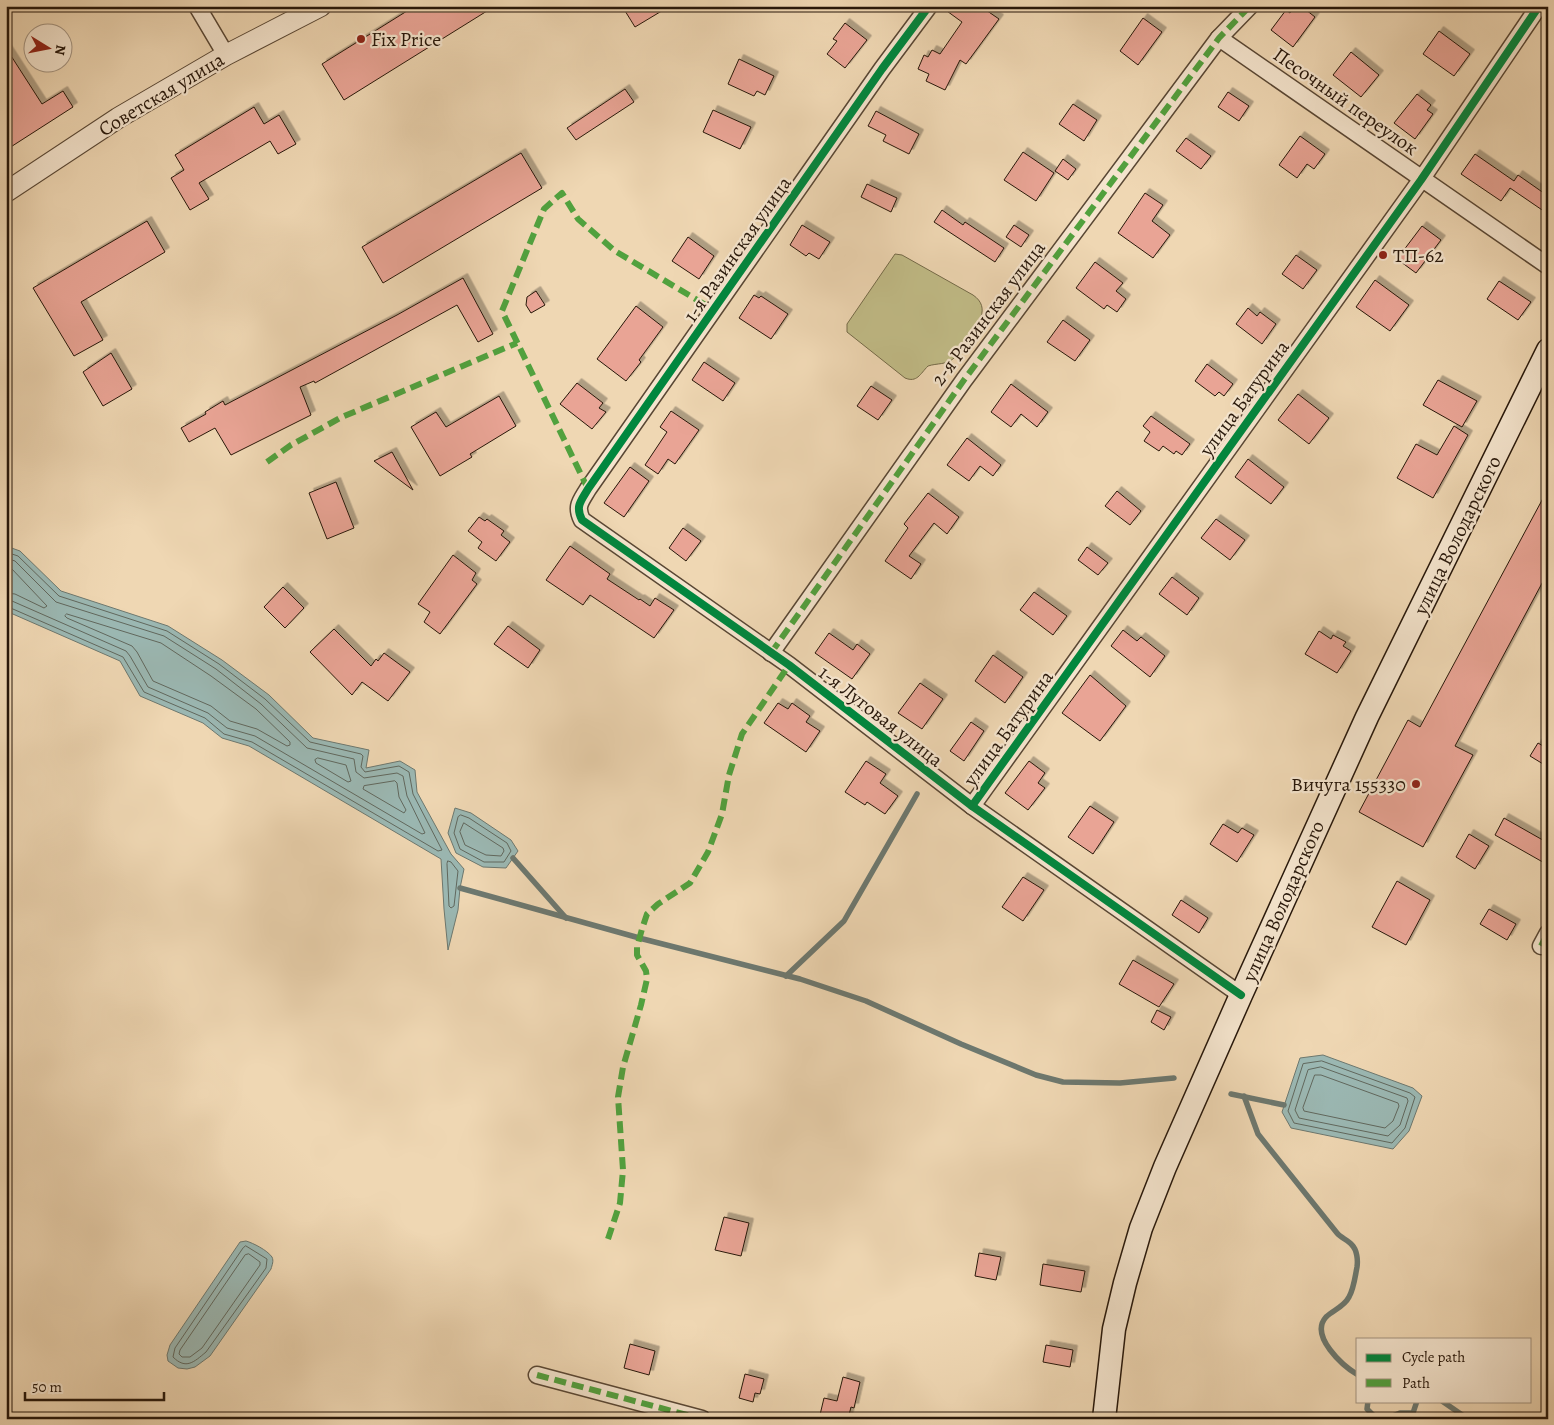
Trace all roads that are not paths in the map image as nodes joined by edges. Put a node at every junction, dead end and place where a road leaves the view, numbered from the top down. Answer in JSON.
{"nodes":[{"id":1,"x":197,"y":6,"type":"edge"},
{"id":2,"x":321,"y":6,"type":"edge"},
{"id":3,"x":929,"y":6,"type":"edge"},
{"id":4,"x":1250,"y":6,"type":"edge"},
{"id":5,"x":1539,"y":6,"type":"edge"},
{"id":6,"x":1219,"y":38,"type":"junction"},
{"id":7,"x":226,"y":55,"type":"junction"},
{"id":8,"x":1421,"y":180,"type":"junction"},
{"id":9,"x":6,"y":192,"type":"edge"},
{"id":10,"x":1548,"y":266,"type":"edge"},
{"id":11,"x":1548,"y":350,"type":"edge"},
{"id":12,"x":578,"y":512,"type":"joint"},
{"id":13,"x":771,"y":653,"type":"junction"},
{"id":14,"x":972,"y":806,"type":"junction"},
{"id":15,"x":1241,"y":995,"type":"junction"},
{"id":16,"x":537,"y":1375,"type":"dead end"},
{"id":17,"x":702,"y":1419,"type":"edge"},
{"id":18,"x":1104,"y":1419,"type":"edge"}],
"edges":[{"from":1,"to":7,"type":"street"},
{"from":2,"to":7,"type":"street","name":"Советская улица"},
{"from":3,"to":12,"type":"street","name":"1-я Разинская улица"},
{"from":4,"to":6,"type":"street","name":"2-я Разинская улица"},
{"from":5,"to":8,"type":"street","name":"улица Батурина"},
{"from":6,"to":8,"type":"street","name":"Песочный переулок"},
{"from":6,"to":13,"type":"street","name":"2-я Разинская улица"},
{"from":7,"to":9,"type":"street","name":"Советская улица"},
{"from":8,"to":10,"type":"street","name":"Песочный переулок"},
{"from":8,"to":14,"type":"street","name":"улица Батурина"},
{"from":11,"to":15,"type":"main road","name":"улица Володарского"},
{"from":12,"to":13,"type":"street","name":"1-я Луговая улица"},
{"from":13,"to":14,"type":"street","name":"1-я Луговая улица"},
{"from":14,"to":15,"type":"street","name":"1-я Луговая улица"},
{"from":15,"to":18,"type":"main road","name":"улица Володарского"},
{"from":16,"to":17,"type":"street"}]}
